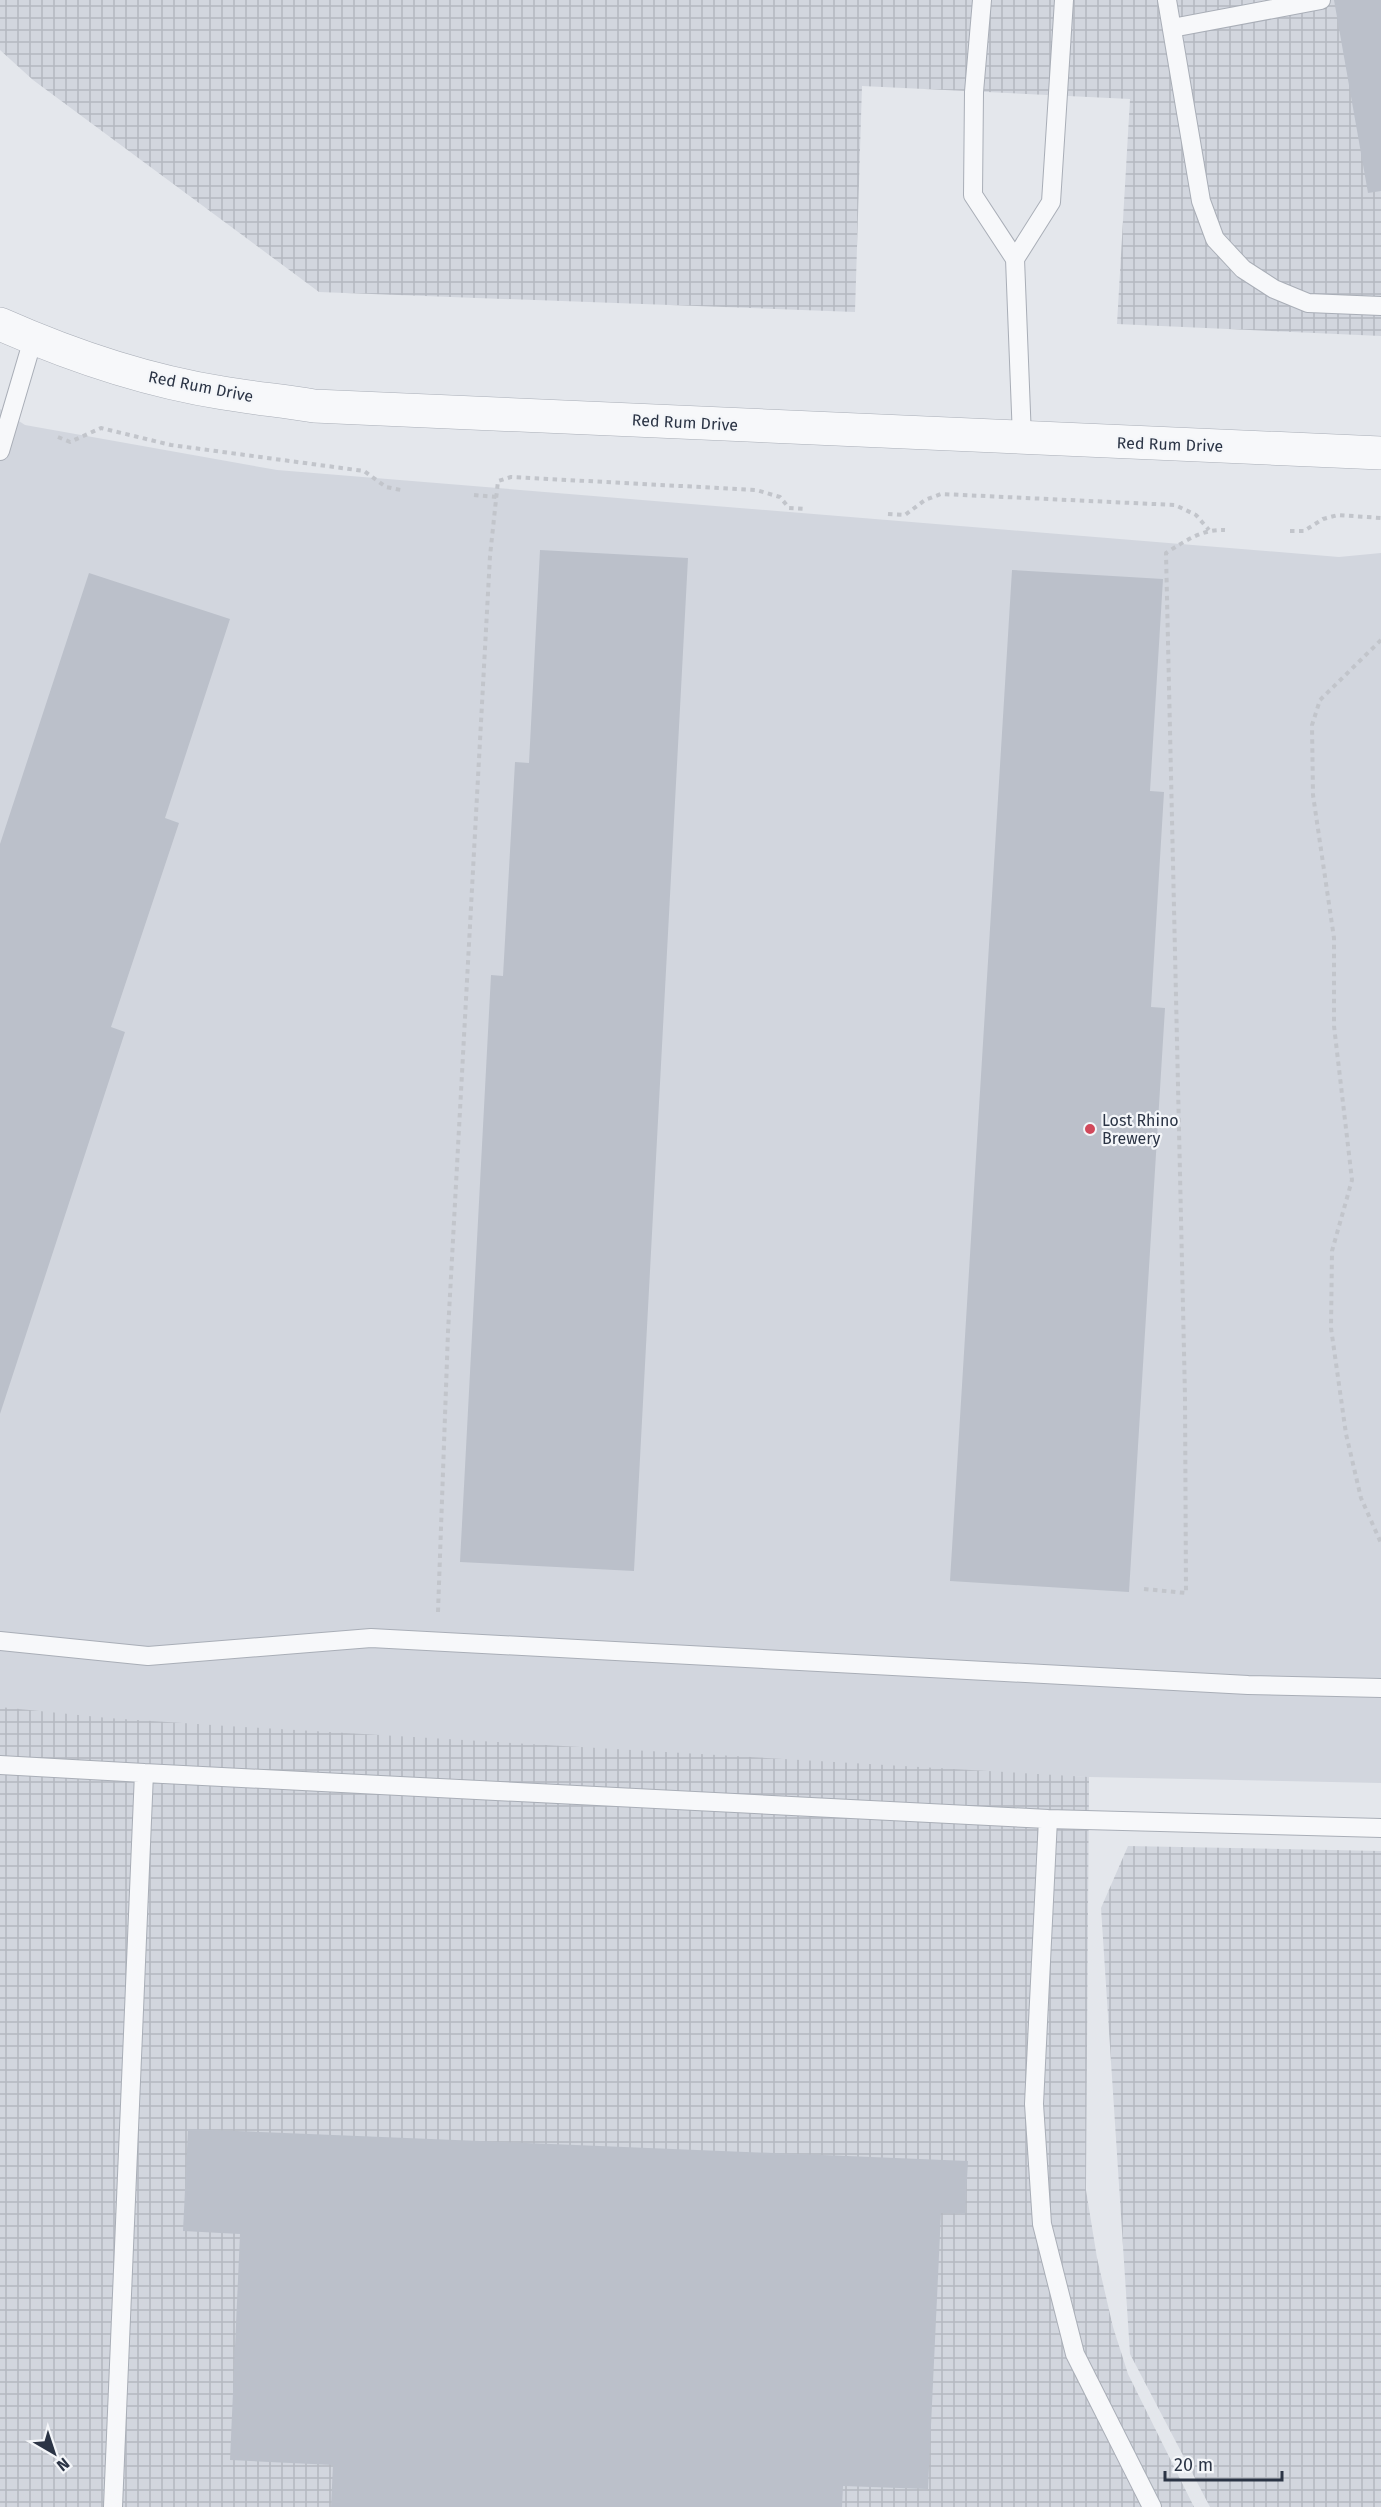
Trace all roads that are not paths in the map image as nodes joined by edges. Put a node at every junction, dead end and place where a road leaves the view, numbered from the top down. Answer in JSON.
{"nodes":[{"id":1,"x":982,"y":0,"type":"edge"},
{"id":2,"x":1064,"y":0,"type":"edge"},
{"id":3,"x":1167,"y":0,"type":"edge"},
{"id":4,"x":1321,"y":0,"type":"edge"},
{"id":5,"x":1172,"y":28,"type":"junction"},
{"id":6,"x":1015,"y":259,"type":"junction"},
{"id":7,"x":1381,"y":306,"type":"edge"},
{"id":8,"x":0,"y":324,"type":"edge"},
{"id":9,"x":33,"y":339,"type":"junction"},
{"id":10,"x":1022,"y":438,"type":"junction"},
{"id":11,"x":0,"y":451,"type":"edge"},
{"id":12,"x":1381,"y":453,"type":"edge"},
{"id":13,"x":0,"y":1641,"type":"edge"},
{"id":14,"x":1381,"y":1688,"type":"edge"},
{"id":15,"x":0,"y":1765,"type":"edge"},
{"id":16,"x":144,"y":1773,"type":"junction"},
{"id":17,"x":1048,"y":1820,"type":"junction"},
{"id":18,"x":1381,"y":1828,"type":"edge"},
{"id":19,"x":113,"y":2507,"type":"edge"},
{"id":20,"x":1152,"y":2507,"type":"edge"}],
"edges":[{"from":1,"to":6,"type":"lane"},
{"from":2,"to":6,"type":"lane"},
{"from":3,"to":5,"type":"lane"},
{"from":4,"to":5,"type":"lane"},
{"from":5,"to":7,"type":"lane"},
{"from":6,"to":10,"type":"lane"},
{"from":8,"to":9,"type":"street","name":"Red Rum Drive"},
{"from":9,"to":10,"type":"street","name":"Red Rum Drive"},
{"from":9,"to":11,"type":"lane"},
{"from":10,"to":12,"type":"street","name":"Red Rum Drive"},
{"from":13,"to":14,"type":"lane"},
{"from":15,"to":16,"type":"lane"},
{"from":16,"to":17,"type":"lane"},
{"from":16,"to":19,"type":"lane"},
{"from":17,"to":18,"type":"lane"},
{"from":17,"to":20,"type":"lane"}]}
